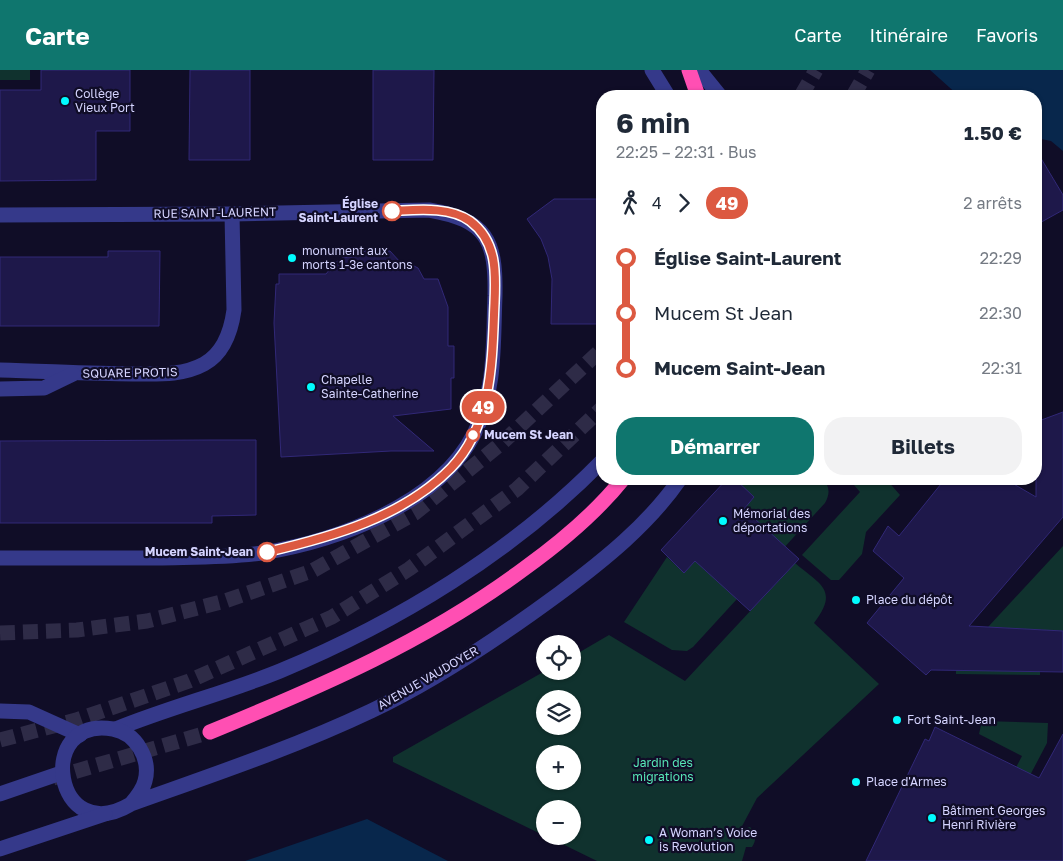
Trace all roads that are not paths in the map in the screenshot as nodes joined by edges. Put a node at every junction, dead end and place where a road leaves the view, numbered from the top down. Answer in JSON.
{"nodes":[{"id":1,"x":652,"y":70,"type":"edge"},
{"id":2,"x":689,"y":70,"type":"edge"},
{"id":3,"x":699,"y":70,"type":"edge"},
{"id":4,"x":664,"y":90,"type":"edge"},
{"id":5,"x":696,"y":90,"type":"edge"},
{"id":6,"x":715,"y":90,"type":"edge"},
{"id":7,"x":232,"y":214,"type":"junction"},
{"id":8,"x":0,"y":215,"type":"edge"},
{"id":9,"x":0,"y":370,"type":"edge"},
{"id":10,"x":73,"y":374,"type":"junction"},
{"id":11,"x":0,"y":389,"type":"edge"},
{"id":12,"x":596,"y":467,"type":"edge"},
{"id":13,"x":618,"y":485,"type":"edge"},
{"id":14,"x":675,"y":485,"type":"edge"},
{"id":15,"x":0,"y":558,"type":"edge"},
{"id":16,"x":0,"y":711,"type":"edge"},
{"id":17,"x":116,"y":729,"type":"junction"},
{"id":18,"x":210,"y":732,"type":"tunnel mouth"},
{"id":19,"x":80,"y":735,"type":"junction"},
{"id":20,"x":61,"y":773,"type":"junction"},
{"id":21,"x":0,"y":794,"type":"edge"},
{"id":22,"x":131,"y":804,"type":"junction"},
{"id":23,"x":107,"y":813,"type":"junction"},
{"id":24,"x":0,"y":849,"type":"edge"}],
"edges":[{"from":1,"to":4,"type":"street"},
{"from":2,"to":5,"type":"highway"},
{"from":3,"to":6,"type":"street"},
{"from":7,"to":8,"type":"street","name":"RUE SAINT-LAURENT"},
{"from":7,"to":10,"type":"street","name":"SQUARE PROTIS"},
{"from":7,"to":15,"type":"street","name":"RUE SAINT-LAURENT"},
{"from":9,"to":10,"type":"street","name":"SQUARE PROTIS"},
{"from":10,"to":11,"type":"street","name":"SQUARE PROTIS"},
{"from":12,"to":17,"type":"street"},
{"from":13,"to":18,"type":"highway"},
{"from":14,"to":22,"type":"street","name":"AVENUE VAUDOYER"},
{"from":16,"to":19,"type":"street"},
{"from":17,"to":19,"type":"street"},
{"from":17,"to":22,"type":"street"},
{"from":19,"to":20,"type":"street"},
{"from":20,"to":21,"type":"street"},
{"from":20,"to":23,"type":"street"},
{"from":22,"to":23,"type":"street","name":"AVENUE VAUDOYER"},
{"from":23,"to":24,"type":"street","name":"AVENUE VAUDOYER"}]}
